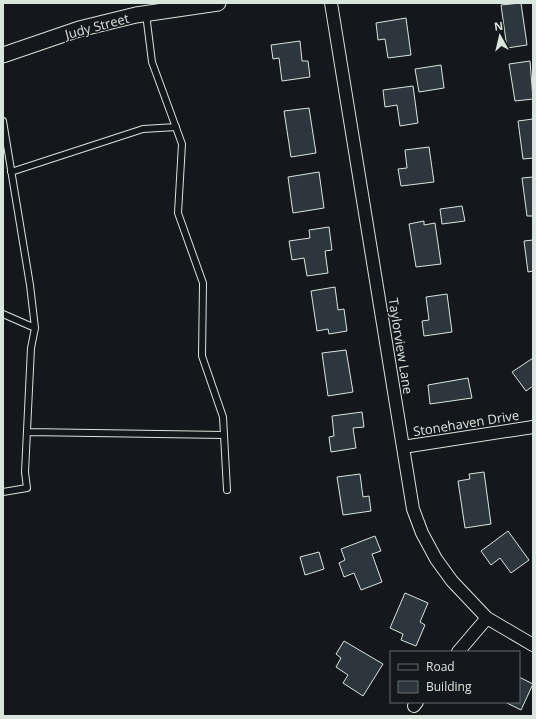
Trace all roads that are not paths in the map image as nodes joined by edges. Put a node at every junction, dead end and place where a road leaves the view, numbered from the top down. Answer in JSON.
{"nodes":[{"id":1,"x":218,"y":3,"type":"edge"},
{"id":2,"x":331,"y":3,"type":"edge"},
{"id":3,"x":146,"y":14,"type":"junction"},
{"id":4,"x":3,"y":55,"type":"edge"},
{"id":5,"x":3,"y":121,"type":"edge"},
{"id":6,"x":176,"y":127,"type":"junction"},
{"id":7,"x":5,"y":137,"type":"edge"},
{"id":8,"x":11,"y":172,"type":"junction"},
{"id":9,"x":3,"y":314,"type":"edge"},
{"id":10,"x":35,"y":328,"type":"junction"},
{"id":11,"x":533,"y":427,"type":"edge"},
{"id":12,"x":27,"y":432,"type":"junction"},
{"id":13,"x":224,"y":435,"type":"junction"},
{"id":14,"x":403,"y":447,"type":"junction"},
{"id":15,"x":227,"y":490,"type":"dead end"},
{"id":16,"x":3,"y":492,"type":"edge"},
{"id":17,"x":487,"y":618,"type":"junction"},
{"id":18,"x":533,"y":645,"type":"edge"},
{"id":19,"x":459,"y":651,"type":"edge"}],
"edges":[{"from":1,"to":3,"type":"street","name":"Judy Street"},
{"from":2,"to":14,"type":"street","name":"Taylorview Lane"},
{"from":3,"to":4,"type":"street","name":"Judy Street"},
{"from":3,"to":6,"type":"lane"},
{"from":5,"to":7,"type":"lane"},
{"from":6,"to":8,"type":"lane"},
{"from":6,"to":13,"type":"lane"},
{"from":7,"to":8,"type":"lane"},
{"from":8,"to":10,"type":"lane"},
{"from":9,"to":10,"type":"lane"},
{"from":10,"to":12,"type":"lane"},
{"from":11,"to":14,"type":"street","name":"Stonehaven Drive"},
{"from":12,"to":13,"type":"lane"},
{"from":12,"to":16,"type":"lane"},
{"from":13,"to":15,"type":"lane"},
{"from":14,"to":17,"type":"street","name":"Taylorview Lane"},
{"from":17,"to":18,"type":"street","name":"Taylorview Lane"},
{"from":17,"to":19,"type":"street"}]}
